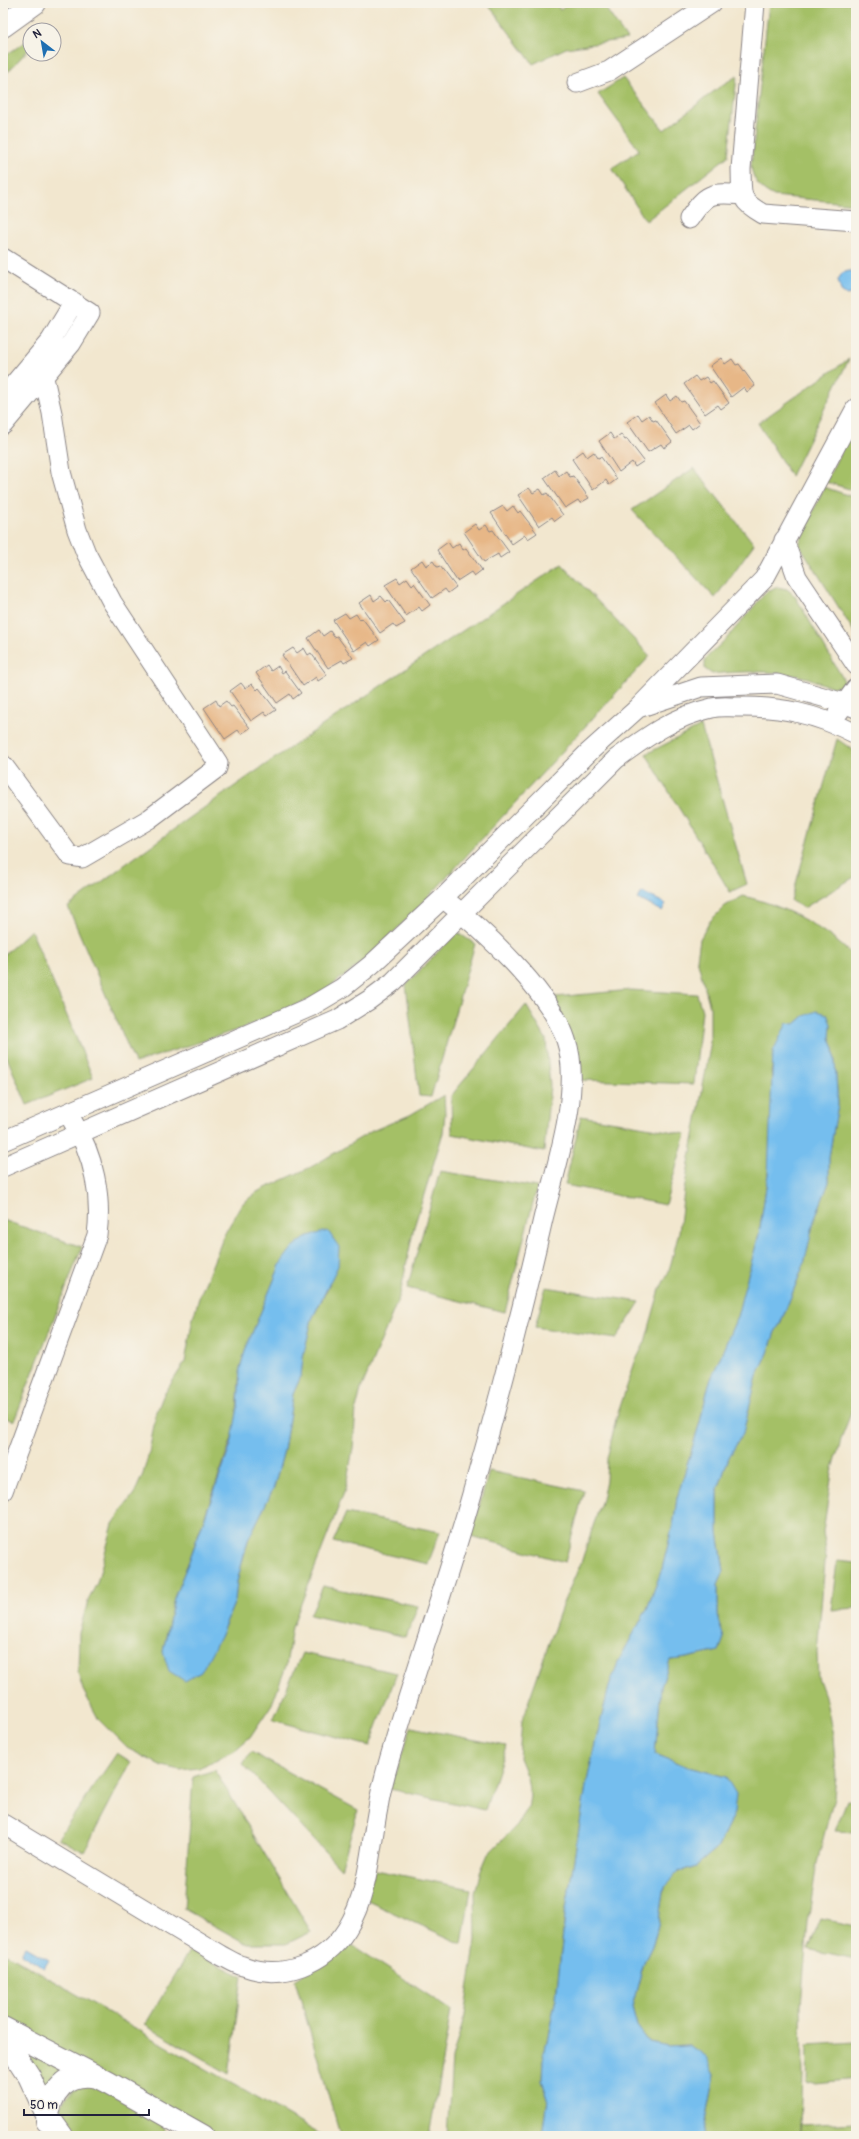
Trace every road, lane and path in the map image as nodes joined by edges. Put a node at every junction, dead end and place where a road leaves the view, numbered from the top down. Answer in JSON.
{"nodes":[{"id":1,"x":35,"y":3,"type":"edge"},
{"id":2,"x":712,"y":3,"type":"edge"},
{"id":3,"x":755,"y":3,"type":"edge"},
{"id":4,"x":3,"y":26,"type":"edge"},
{"id":5,"x":577,"y":83,"type":"dead end"},
{"id":6,"x":742,"y":195,"type":"junction"},
{"id":7,"x":689,"y":219,"type":"dead end"},
{"id":8,"x":856,"y":221,"type":"edge"},
{"id":9,"x":3,"y":258,"type":"edge"},
{"id":10,"x":74,"y":302,"type":"junction"},
{"id":11,"x":44,"y":378,"type":"junction"},
{"id":12,"x":3,"y":397,"type":"edge"},
{"id":13,"x":856,"y":408,"type":"edge"},
{"id":14,"x":3,"y":425,"type":"edge"},
{"id":15,"x":784,"y":540,"type":"junction"},
{"id":16,"x":797,"y":577,"type":"junction"},
{"id":17,"x":764,"y":579,"type":"junction"},
{"id":18,"x":689,"y":656,"type":"junction"},
{"id":19,"x":856,"y":664,"type":"edge"},
{"id":20,"x":701,"y":687,"type":"junction"},
{"id":21,"x":856,"y":688,"type":"edge"},
{"id":22,"x":850,"y":705,"type":"edge"},
{"id":23,"x":638,"y":708,"type":"junction"},
{"id":24,"x":713,"y":708,"type":"junction"},
{"id":25,"x":831,"y":721,"type":"junction"},
{"id":26,"x":856,"y":734,"type":"edge"},
{"id":27,"x":3,"y":765,"type":"edge"},
{"id":28,"x":443,"y":898,"type":"junction"},
{"id":29,"x":462,"y":913,"type":"junction"},
{"id":30,"x":67,"y":1112,"type":"junction"},
{"id":31,"x":80,"y":1133,"type":"junction"},
{"id":32,"x":3,"y":1142,"type":"edge"},
{"id":33,"x":3,"y":1167,"type":"edge"},
{"id":34,"x":3,"y":1491,"type":"edge"},
{"id":35,"x":3,"y":1824,"type":"edge"},
{"id":36,"x":3,"y":2028,"type":"edge"},
{"id":37,"x":3,"y":2036,"type":"edge"},
{"id":38,"x":98,"y":2077,"type":"junction"},
{"id":39,"x":157,"y":2109,"type":"junction"},
{"id":40,"x":46,"y":2126,"type":"edge"},
{"id":41,"x":62,"y":2136,"type":"edge"},
{"id":42,"x":175,"y":2136,"type":"edge"},
{"id":43,"x":203,"y":2136,"type":"edge"}],
"edges":[{"from":1,"to":4,"type":"main road"},
{"from":2,"to":5,"type":"street"},
{"from":3,"to":6,"type":"street"},
{"from":6,"to":7,"type":"street"},
{"from":6,"to":8,"type":"street"},
{"from":9,"to":10,"type":"street"},
{"from":10,"to":11,"type":"street"},
{"from":10,"to":12,"type":"street"},
{"from":11,"to":14,"type":"street"},
{"from":11,"to":27,"type":"street"},
{"from":13,"to":15,"type":"street"},
{"from":15,"to":16,"type":"street"},
{"from":15,"to":17,"type":"street"},
{"from":16,"to":17,"type":"street"},
{"from":16,"to":19,"type":"street"},
{"from":17,"to":18,"type":"street"},
{"from":18,"to":20,"type":"street"},
{"from":18,"to":23,"type":"street"},
{"from":20,"to":22,"type":"street"},
{"from":20,"to":23,"type":"street"},
{"from":20,"to":24,"type":"street"},
{"from":21,"to":22,"type":"street"},
{"from":22,"to":25,"type":"street"},
{"from":23,"to":28,"type":"street"},
{"from":24,"to":25,"type":"street"},
{"from":24,"to":29,"type":"street"},
{"from":25,"to":26,"type":"street"},
{"from":28,"to":29,"type":"street"},
{"from":28,"to":30,"type":"street"},
{"from":29,"to":31,"type":"street"},
{"from":29,"to":35,"type":"street"},
{"from":30,"to":31,"type":"street"},
{"from":30,"to":32,"type":"street"},
{"from":31,"to":33,"type":"street"},
{"from":31,"to":34,"type":"street"},
{"from":36,"to":38,"type":"main road"},
{"from":37,"to":40,"type":"main road"},
{"from":38,"to":39,"type":"main road"},
{"from":38,"to":40,"type":"main road"},
{"from":39,"to":42,"type":"main road"},
{"from":39,"to":43,"type":"main road"},
{"from":40,"to":41,"type":"main road"}]}
